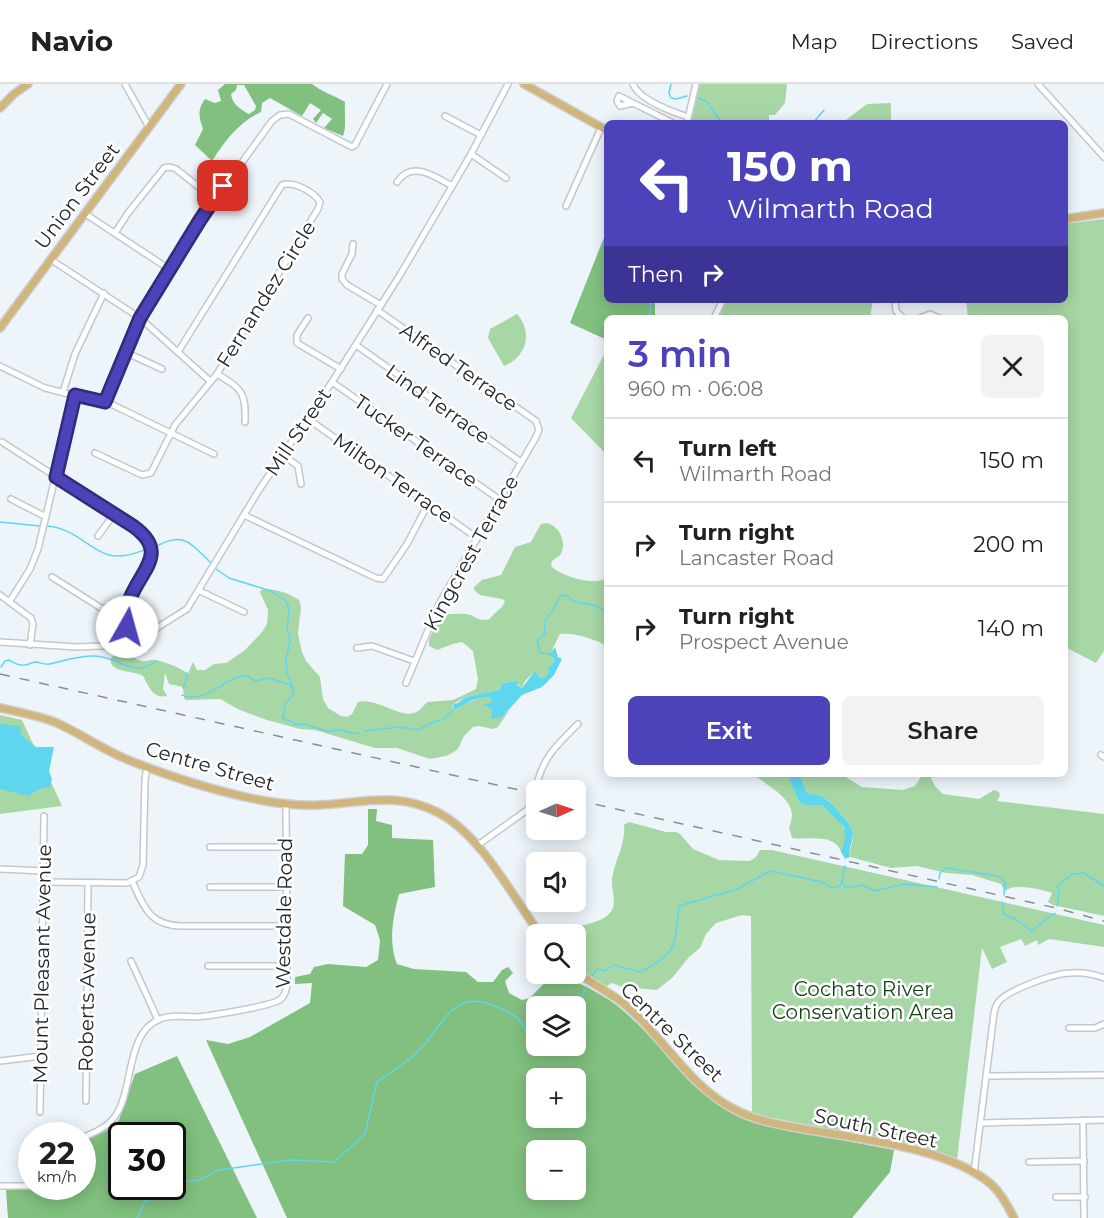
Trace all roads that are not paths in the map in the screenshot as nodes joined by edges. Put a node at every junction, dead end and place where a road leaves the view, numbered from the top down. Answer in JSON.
{"nodes":[{"id":1,"x":28,"y":84,"type":"edge"},
{"id":2,"x":125,"y":84,"type":"edge"},
{"id":3,"x":181,"y":84,"type":"edge"},
{"id":4,"x":387,"y":84,"type":"edge"},
{"id":5,"x":508,"y":84,"type":"edge"},
{"id":6,"x":524,"y":84,"type":"edge"},
{"id":7,"x":633,"y":84,"type":"edge"},
{"id":8,"x":696,"y":84,"type":"edge"},
{"id":9,"x":1038,"y":84,"type":"edge"},
{"id":10,"x":619,"y":96,"type":"dead end"},
{"id":11,"x":0,"y":108,"type":"edge"},
{"id":12,"x":445,"y":116,"type":"dead end"},
{"id":13,"x":667,"y":120,"type":"edge"},
{"id":14,"x":688,"y":120,"type":"edge"},
{"id":15,"x":149,"y":127,"type":"junction"},
{"id":16,"x":604,"y":129,"type":"edge"},
{"id":17,"x":481,"y":135,"type":"junction"},
{"id":18,"x":471,"y":154,"type":"junction"},
{"id":19,"x":1104,"y":157,"type":"edge"},
{"id":20,"x":506,"y":178,"type":"dead end"},
{"id":21,"x":397,"y":182,"type":"dead end"},
{"id":22,"x":452,"y":186,"type":"junction"},
{"id":23,"x":214,"y":199,"type":"junction"},
{"id":24,"x":566,"y":206,"type":"dead end"},
{"id":25,"x":84,"y":213,"type":"junction"},
{"id":26,"x":1104,"y":213,"type":"edge"},
{"id":27,"x":1068,"y":219,"type":"edge"},
{"id":28,"x":115,"y":233,"type":"junction"},
{"id":29,"x":353,"y":244,"type":"dead end"},
{"id":30,"x":50,"y":259,"type":"junction"},
{"id":31,"x":169,"y":269,"type":"junction"},
{"id":32,"x":104,"y":293,"type":"junction"},
{"id":33,"x":379,"y":307,"type":"junction"},
{"id":34,"x":140,"y":318,"type":"junction"},
{"id":35,"x":308,"y":318,"type":"dead end"},
{"id":36,"x":0,"y":328,"type":"edge"},
{"id":37,"x":356,"y":345,"type":"junction"},
{"id":38,"x":125,"y":352,"type":"junction"},
{"id":39,"x":178,"y":352,"type":"junction"},
{"id":40,"x":0,"y":366,"type":"edge"},
{"id":41,"x":162,"y":369,"type":"dead end"},
{"id":42,"x":340,"y":369,"type":"junction"},
{"id":43,"x":217,"y":374,"type":"junction"},
{"id":44,"x":210,"y":381,"type":"junction"},
{"id":45,"x":332,"y":382,"type":"junction"},
{"id":46,"x":63,"y":392,"type":"junction"},
{"id":47,"x":75,"y":395,"type":"junction"},
{"id":48,"x":105,"y":402,"type":"junction"},
{"id":49,"x":308,"y":419,"type":"junction"},
{"id":50,"x":245,"y":422,"type":"dead end"},
{"id":51,"x":539,"y":425,"type":"joint"},
{"id":52,"x":170,"y":433,"type":"junction"},
{"id":53,"x":2,"y":442,"type":"dead end"},
{"id":54,"x":95,"y":453,"type":"dead end"},
{"id":55,"x":214,"y":454,"type":"dead end"},
{"id":56,"x":283,"y":455,"type":"junction"},
{"id":57,"x":521,"y":462,"type":"junction"},
{"id":58,"x":56,"y":477,"type":"junction"},
{"id":59,"x":301,"y":484,"type":"dead end"},
{"id":60,"x":11,"y":499,"type":"dead end"},
{"id":61,"x":500,"y":500,"type":"junction"},
{"id":62,"x":428,"y":504,"type":"junction"},
{"id":63,"x":114,"y":514,"type":"junction"},
{"id":64,"x":244,"y":515,"type":"junction"},
{"id":65,"x":46,"y":517,"type":"junction"},
{"id":66,"x":98,"y":536,"type":"dead end"},
{"id":67,"x":477,"y":538,"type":"junction"},
{"id":68,"x":52,"y":577,"type":"dead end"},
{"id":69,"x":71,"y":579,"type":"dead end"},
{"id":70,"x":66,"y":586,"type":"junction"},
{"id":71,"x":200,"y":591,"type":"junction"},
{"id":72,"x":0,"y":595,"type":"edge"},
{"id":73,"x":10,"y":601,"type":"junction"},
{"id":74,"x":127,"y":608,"type":"junction"},
{"id":75,"x":244,"y":612,"type":"dead end"},
{"id":76,"x":0,"y":642,"type":"edge"},
{"id":77,"x":130,"y":643,"type":"junction"},
{"id":78,"x":30,"y":645,"type":"junction"},
{"id":79,"x":357,"y":648,"type":"dead end"},
{"id":80,"x":414,"y":661,"type":"junction"},
{"id":81,"x":406,"y":684,"type":"dead end"},
{"id":82,"x":0,"y":708,"type":"edge"},
{"id":83,"x":578,"y":724,"type":"dead end"},
{"id":84,"x":147,"y":767,"type":"junction"},
{"id":85,"x":286,"y":804,"type":"junction"},
{"id":86,"x":44,"y":816,"type":"dead end"},
{"id":87,"x":478,"y":845,"type":"junction"},
{"id":88,"x":210,"y":847,"type":"dead end"},
{"id":89,"x":286,"y":847,"type":"junction"},
{"id":90,"x":0,"y":869,"type":"edge"},
{"id":91,"x":43,"y":871,"type":"junction"},
{"id":92,"x":132,"y":881,"type":"junction"},
{"id":93,"x":42,"y":882,"type":"junction"},
{"id":94,"x":88,"y":882,"type":"junction"},
{"id":95,"x":210,"y":887,"type":"dead end"},
{"id":96,"x":286,"y":887,"type":"junction"},
{"id":97,"x":533,"y":924,"type":"edge"},
{"id":98,"x":286,"y":926,"type":"junction"},
{"id":99,"x":130,"y":961,"type":"dead end"},
{"id":100,"x":208,"y":966,"type":"dead end"},
{"id":101,"x":286,"y":966,"type":"junction"},
{"id":102,"x":1104,"y":978,"type":"edge"},
{"id":103,"x":586,"y":979,"type":"edge"},
{"id":104,"x":158,"y":1020,"type":"junction"},
{"id":105,"x":1104,"y":1024,"type":"edge"},
{"id":106,"x":1069,"y":1028,"type":"dead end"},
{"id":107,"x":40,"y":1056,"type":"junction"},
{"id":108,"x":0,"y":1061,"type":"edge"},
{"id":109,"x":1104,"y":1075,"type":"edge"},
{"id":110,"x":987,"y":1076,"type":"junction"},
{"id":111,"x":86,"y":1101,"type":"dead end"},
{"id":112,"x":40,"y":1112,"type":"dead end"},
{"id":113,"x":745,"y":1114,"type":"joint"},
{"id":114,"x":1083,"y":1120,"type":"junction"},
{"id":115,"x":1104,"y":1120,"type":"edge"},
{"id":116,"x":982,"y":1123,"type":"junction"},
{"id":117,"x":96,"y":1131,"type":"edge"},
{"id":118,"x":1084,"y":1161,"type":"junction"},
{"id":119,"x":1029,"y":1162,"type":"dead end"},
{"id":120,"x":974,"y":1173,"type":"junction"},
{"id":121,"x":0,"y":1186,"type":"edge"},
{"id":122,"x":18,"y":1186,"type":"edge"},
{"id":123,"x":1056,"y":1197,"type":"dead end"},
{"id":124,"x":1085,"y":1197,"type":"junction"},
{"id":125,"x":1014,"y":1218,"type":"edge"},
{"id":126,"x":1084,"y":1218,"type":"edge"}],
"edges":[{"from":1,"to":11,"type":"main road"},
{"from":2,"to":15,"type":"street"},
{"from":3,"to":15,"type":"main road","name":"Union Street"},
{"from":4,"to":23,"type":"street"},
{"from":5,"to":17,"type":"street","name":"Mill Street"},
{"from":6,"to":16,"type":"main road"},
{"from":7,"to":14,"type":"street"},
{"from":8,"to":14,"type":"street"},
{"from":9,"to":19,"type":"street"},
{"from":10,"to":13,"type":"street"},
{"from":12,"to":17,"type":"street"},
{"from":15,"to":25,"type":"main road","name":"Union Street"},
{"from":16,"to":24,"type":"street"},
{"from":17,"to":18,"type":"street","name":"Mill Street"},
{"from":18,"to":20,"type":"street"},
{"from":18,"to":22,"type":"street","name":"Mill Street"},
{"from":21,"to":22,"type":"street"},
{"from":22,"to":33,"type":"street","name":"Mill Street"},
{"from":23,"to":28,"type":"street"},
{"from":23,"to":31,"type":"street"},
{"from":25,"to":28,"type":"street"},
{"from":25,"to":30,"type":"main road","name":"Union Street"},
{"from":26,"to":27,"type":"main road"},
{"from":28,"to":31,"type":"street"},
{"from":29,"to":33,"type":"street","name":"Alfred Terrace"},
{"from":30,"to":32,"type":"street"},
{"from":30,"to":36,"type":"main road","name":"Union Street"},
{"from":31,"to":34,"type":"street"},
{"from":32,"to":34,"type":"street"},
{"from":32,"to":46,"type":"street"},
{"from":33,"to":37,"type":"street","name":"Mill Street"},
{"from":33,"to":51,"type":"street","name":"Alfred Terrace"},
{"from":34,"to":38,"type":"street"},
{"from":34,"to":39,"type":"street"},
{"from":35,"to":42,"type":"street"},
{"from":37,"to":42,"type":"street","name":"Mill Street"},
{"from":37,"to":57,"type":"street","name":"Lind Terrace"},
{"from":38,"to":41,"type":"street"},
{"from":38,"to":48,"type":"street"},
{"from":39,"to":43,"type":"street","name":"Fernandez Circle"},
{"from":39,"to":44,"type":"street"},
{"from":40,"to":46,"type":"street"},
{"from":42,"to":45,"type":"street","name":"Mill Street"},
{"from":43,"to":44,"type":"street","name":"Fernandez Circle"},
{"from":43,"to":50,"type":"street"},
{"from":44,"to":52,"type":"street","name":"Fernandez Circle"},
{"from":45,"to":49,"type":"street","name":"Mill Street"},
{"from":45,"to":61,"type":"street","name":"Tucker Terrace"},
{"from":46,"to":47,"type":"street"},
{"from":47,"to":48,"type":"street"},
{"from":47,"to":58,"type":"street"},
{"from":48,"to":52,"type":"street"},
{"from":49,"to":56,"type":"street","name":"Mill Street"},
{"from":49,"to":62,"type":"street","name":"Milton Terrace"},
{"from":51,"to":57,"type":"street","name":"Kingcrest Terrace"},
{"from":52,"to":54,"type":"street","name":"Fernandez Circle"},
{"from":52,"to":55,"type":"street"},
{"from":53,"to":58,"type":"street"},
{"from":56,"to":59,"type":"street"},
{"from":56,"to":64,"type":"street","name":"Mill Street"},
{"from":57,"to":61,"type":"street","name":"Kingcrest Terrace"},
{"from":58,"to":63,"type":"street"},
{"from":58,"to":65,"type":"street"},
{"from":60,"to":65,"type":"street"},
{"from":61,"to":67,"type":"street","name":"Kingcrest Terrace"},
{"from":62,"to":64,"type":"street"},
{"from":62,"to":67,"type":"street","name":"Milton Terrace"},
{"from":63,"to":66,"type":"street"},
{"from":63,"to":74,"type":"street"},
{"from":64,"to":71,"type":"street","name":"Mill Street"},
{"from":65,"to":73,"type":"street"},
{"from":67,"to":80,"type":"street","name":"Kingcrest Terrace"},
{"from":68,"to":70,"type":"street"},
{"from":69,"to":70,"type":"street"},
{"from":70,"to":74,"type":"street"},
{"from":71,"to":75,"type":"street"},
{"from":71,"to":77,"type":"street","name":"Mill Street"},
{"from":72,"to":73,"type":"street"},
{"from":73,"to":78,"type":"street"},
{"from":74,"to":77,"type":"street"},
{"from":76,"to":78,"type":"street","name":"Mill Street"},
{"from":77,"to":78,"type":"street","name":"Mill Street"},
{"from":79,"to":80,"type":"street"},
{"from":80,"to":81,"type":"street","name":"Kingcrest Terrace"},
{"from":82,"to":84,"type":"main road","name":"Centre Street"},
{"from":83,"to":87,"type":"street","bridge":true},
{"from":84,"to":85,"type":"main road","name":"Centre Street"},
{"from":84,"to":92,"type":"street"},
{"from":85,"to":87,"type":"main road","name":"Centre Street"},
{"from":85,"to":89,"type":"street","name":"Westdale Road"},
{"from":86,"to":91,"type":"street","name":"Mount Pleasant Avenue"},
{"from":87,"to":97,"type":"main road","name":"Centre Street"},
{"from":88,"to":89,"type":"street"},
{"from":89,"to":96,"type":"street","name":"Westdale Road"},
{"from":90,"to":91,"type":"street"},
{"from":91,"to":93,"type":"street","name":"Mount Pleasant Avenue"},
{"from":92,"to":94,"type":"street"},
{"from":92,"to":98,"type":"street"},
{"from":93,"to":94,"type":"street"},
{"from":93,"to":107,"type":"street","name":"Mount Pleasant Avenue"},
{"from":94,"to":111,"type":"street","name":"Roberts Avenue"},
{"from":95,"to":96,"type":"street"},
{"from":96,"to":98,"type":"street","name":"Westdale Road"},
{"from":98,"to":101,"type":"street","name":"Westdale Road"},
{"from":99,"to":104,"type":"street"},
{"from":100,"to":101,"type":"street"},
{"from":101,"to":104,"type":"street","name":"Westdale Road"},
{"from":102,"to":110,"type":"street"},
{"from":103,"to":113,"type":"main road","name":"Centre Street"},
{"from":104,"to":117,"type":"street"},
{"from":105,"to":106,"type":"street"},
{"from":107,"to":108,"type":"street"},
{"from":107,"to":112,"type":"street","name":"Mount Pleasant Avenue"},
{"from":109,"to":110,"type":"street"},
{"from":110,"to":116,"type":"street"},
{"from":113,"to":120,"type":"main road","name":"South Street"},
{"from":114,"to":115,"type":"street"},
{"from":114,"to":116,"type":"street"},
{"from":114,"to":118,"type":"street"},
{"from":116,"to":120,"type":"street"},
{"from":118,"to":119,"type":"street"},
{"from":118,"to":124,"type":"street"},
{"from":120,"to":125,"type":"main road","name":"South Street"},
{"from":121,"to":122,"type":"street"},
{"from":123,"to":124,"type":"street"},
{"from":124,"to":126,"type":"street"}]}
